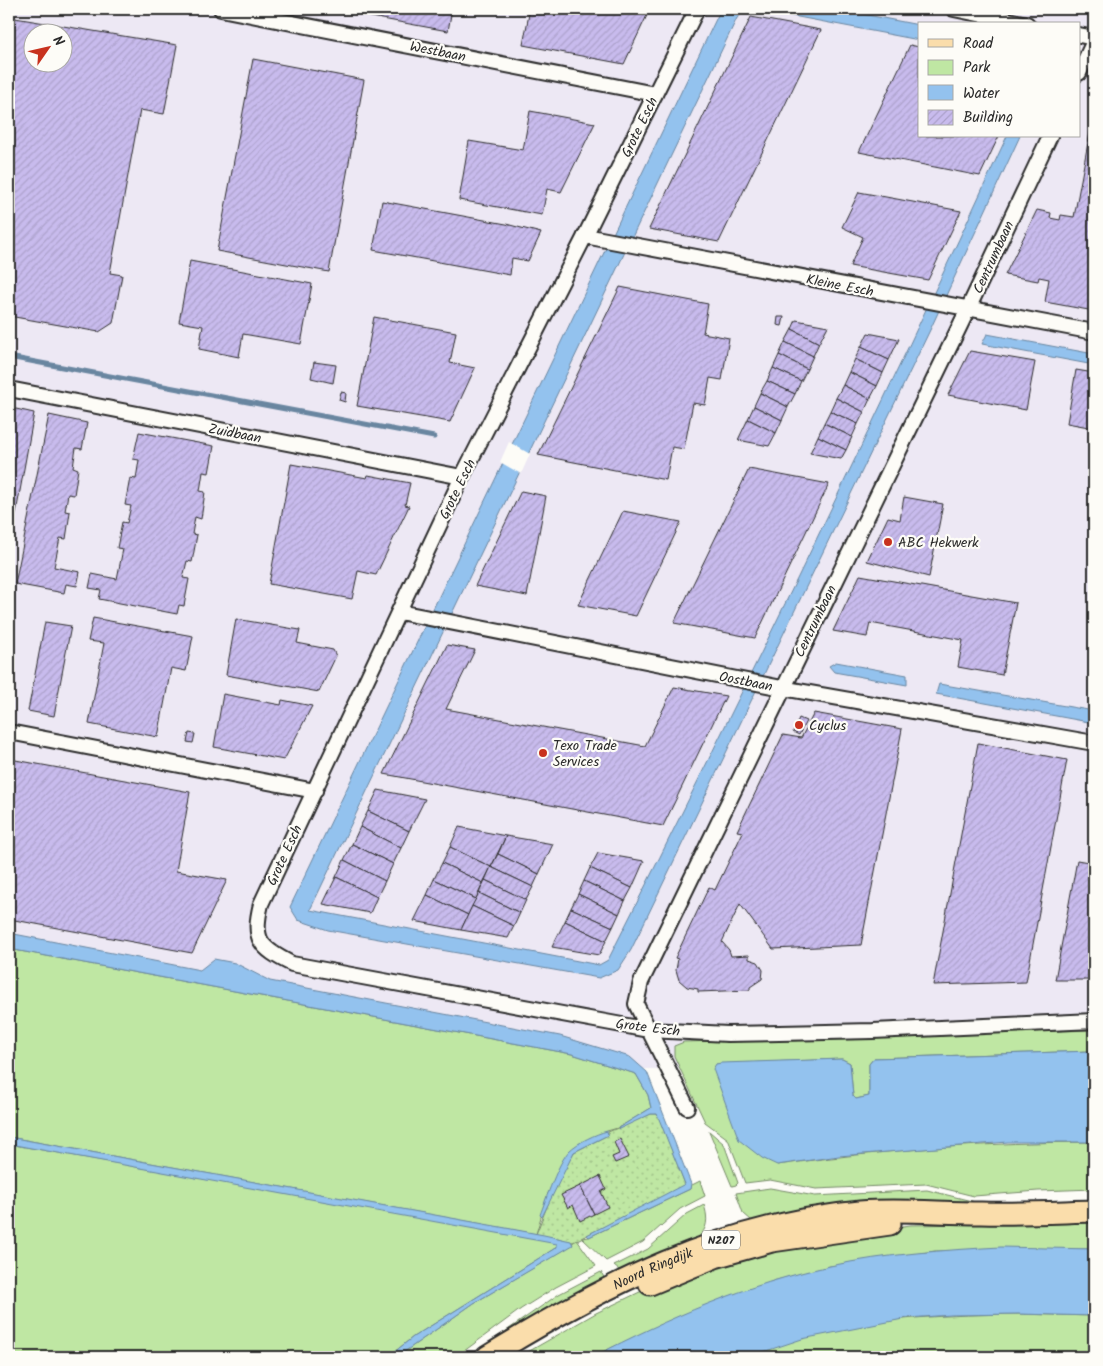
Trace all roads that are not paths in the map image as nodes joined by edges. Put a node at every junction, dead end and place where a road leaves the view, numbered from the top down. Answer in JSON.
{"nodes":[{"id":1,"x":221,"y":9,"type":"edge"},
{"id":2,"x":698,"y":9,"type":"edge"},
{"id":3,"x":954,"y":9,"type":"edge"},
{"id":4,"x":1017,"y":22,"type":"edge"},
{"id":5,"x":1080,"y":35,"type":"edge"},
{"id":6,"x":1094,"y":39,"type":"edge"},
{"id":7,"x":1080,"y":71,"type":"edge"},
{"id":8,"x":655,"y":94,"type":"junction"},
{"id":9,"x":1049,"y":138,"type":"edge"},
{"id":10,"x":585,"y":236,"type":"junction"},
{"id":11,"x":968,"y":309,"type":"junction"},
{"id":12,"x":1094,"y":332,"type":"edge"},
{"id":13,"x":9,"y":389,"type":"edge"},
{"id":14,"x":462,"y":477,"type":"junction"},
{"id":15,"x":399,"y":612,"type":"junction"},
{"id":16,"x":782,"y":688,"type":"junction"},
{"id":17,"x":9,"y":732,"type":"edge"},
{"id":18,"x":1094,"y":743,"type":"edge"},
{"id":19,"x":315,"y":791,"type":"junction"},
{"id":20,"x":1094,"y":1020,"type":"edge"},
{"id":21,"x":649,"y":1030,"type":"junction"},
{"id":22,"x":687,"y":1107,"type":"dead end"},
{"id":23,"x":1094,"y":1211,"type":"edge"},
{"id":24,"x":980,"y":1214,"type":"junction"},
{"id":25,"x":487,"y":1357,"type":"edge"},
{"id":26,"x":511,"y":1357,"type":"edge"}],
"edges":[{"from":1,"to":8,"type":"street","name":"Westbaan"},
{"from":2,"to":8,"type":"street","name":"Grote Esch"},
{"from":3,"to":4,"type":"street"},
{"from":5,"to":6,"type":"street"},
{"from":6,"to":7,"type":"street"},
{"from":8,"to":10,"type":"street","name":"Grote Esch"},
{"from":9,"to":11,"type":"street","name":"Centrumbaan"},
{"from":10,"to":11,"type":"street","name":"Kleine Esch"},
{"from":10,"to":14,"type":"street","name":"Grote Esch"},
{"from":11,"to":12,"type":"street","name":"Kleine Esch"},
{"from":11,"to":16,"type":"street","name":"Centrumbaan"},
{"from":13,"to":14,"type":"street","name":"Zuidbaan"},
{"from":14,"to":15,"type":"street","name":"Grote Esch"},
{"from":15,"to":16,"type":"street","name":"Oostbaan"},
{"from":15,"to":19,"type":"street","name":"Grote Esch"},
{"from":16,"to":18,"type":"street","name":"Oostbaan"},
{"from":16,"to":21,"type":"street","name":"Centrumbaan"},
{"from":17,"to":19,"type":"street"},
{"from":19,"to":21,"type":"street","name":"Grote Esch"},
{"from":20,"to":21,"type":"street","name":"Grote Esch"},
{"from":21,"to":22,"type":"street","name":"Centrumbaan"},
{"from":23,"to":24,"type":"main road","name":"Noord Ringdijk","number":"N207"},
{"from":24,"to":25,"type":"main road","name":"Noord Ringdijk","number":"N207"},
{"from":24,"to":26,"type":"main road","name":"Noord Ringdijk","number":"N207"}]}
